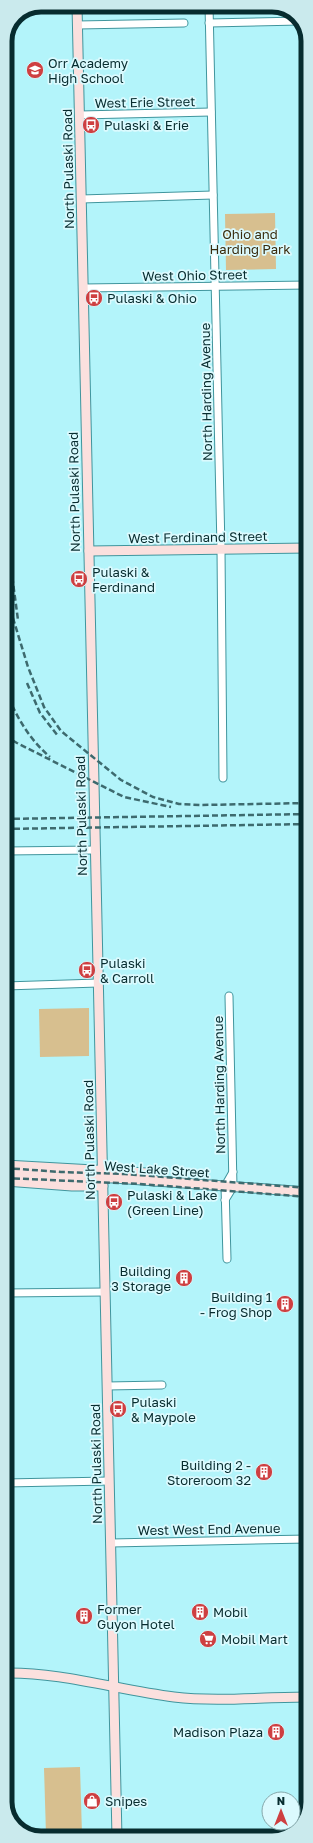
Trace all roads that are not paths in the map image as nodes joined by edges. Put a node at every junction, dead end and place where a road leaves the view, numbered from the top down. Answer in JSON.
{"nodes":[{"id":1,"x":77,"y":12,"type":"edge"},
{"id":2,"x":209,"y":12,"type":"edge"},
{"id":3,"x":293,"y":21,"type":"edge"},
{"id":4,"x":209,"y":23,"type":"junction"},
{"id":5,"x":184,"y":24,"type":"dead end"},
{"id":6,"x":78,"y":25,"type":"junction"},
{"id":7,"x":211,"y":112,"type":"junction"},
{"id":8,"x":80,"y":115,"type":"junction"},
{"id":9,"x":213,"y":195,"type":"junction"},
{"id":10,"x":81,"y":199,"type":"junction"},
{"id":11,"x":301,"y":285,"type":"edge"},
{"id":12,"x":215,"y":286,"type":"junction"},
{"id":13,"x":83,"y":288,"type":"junction"},
{"id":14,"x":301,"y":548,"type":"edge"},
{"id":15,"x":221,"y":549,"type":"junction"},
{"id":16,"x":89,"y":551,"type":"junction"},
{"id":17,"x":223,"y":778,"type":"dead end"},
{"id":18,"x":95,"y":850,"type":"junction"},
{"id":19,"x":12,"y":851,"type":"edge"},
{"id":20,"x":98,"y":983,"type":"junction"},
{"id":21,"x":12,"y":986,"type":"edge"},
{"id":22,"x":229,"y":996,"type":"dead end"},
{"id":23,"x":12,"y":1166,"type":"edge"},
{"id":24,"x":12,"y":1174,"type":"edge"},
{"id":25,"x":103,"y":1178,"type":"junction"},
{"id":26,"x":12,"y":1182,"type":"edge"},
{"id":27,"x":229,"y":1187,"type":"junction"},
{"id":28,"x":301,"y":1192,"type":"edge"},
{"id":29,"x":227,"y":1259,"type":"dead end"},
{"id":30,"x":105,"y":1292,"type":"junction"},
{"id":31,"x":12,"y":1293,"type":"edge"},
{"id":32,"x":162,"y":1385,"type":"dead end"},
{"id":33,"x":107,"y":1386,"type":"junction"},
{"id":34,"x":109,"y":1481,"type":"junction"},
{"id":35,"x":12,"y":1483,"type":"edge"},
{"id":36,"x":301,"y":1539,"type":"edge"},
{"id":37,"x":111,"y":1543,"type":"junction"},
{"id":38,"x":12,"y":1673,"type":"edge"},
{"id":39,"x":113,"y":1687,"type":"junction"},
{"id":40,"x":301,"y":1697,"type":"edge"},
{"id":41,"x":117,"y":1831,"type":"edge"}],
"edges":[{"from":1,"to":6,"type":"main road","name":"North Pulaski Road"},
{"from":2,"to":4,"type":"street","name":"North Harding Avenue"},
{"from":3,"to":4,"type":"street"},
{"from":4,"to":7,"type":"street","name":"North Harding Avenue"},
{"from":5,"to":6,"type":"street"},
{"from":6,"to":8,"type":"main road","name":"North Pulaski Road"},
{"from":7,"to":8,"type":"street","name":"West Erie Street"},
{"from":7,"to":9,"type":"street","name":"North Harding Avenue"},
{"from":8,"to":10,"type":"main road","name":"North Pulaski Road"},
{"from":9,"to":10,"type":"street"},
{"from":9,"to":12,"type":"street","name":"North Harding Avenue"},
{"from":10,"to":13,"type":"main road","name":"North Pulaski Road"},
{"from":11,"to":12,"type":"street","name":"West Ohio Street"},
{"from":12,"to":13,"type":"street","name":"West Ohio Street"},
{"from":12,"to":15,"type":"street","name":"North Harding Avenue"},
{"from":13,"to":16,"type":"main road","name":"North Pulaski Road"},
{"from":14,"to":15,"type":"main road","name":"West Ferdinand Street"},
{"from":15,"to":16,"type":"main road","name":"West Ferdinand Street"},
{"from":15,"to":17,"type":"street","name":"North Harding Avenue"},
{"from":16,"to":18,"type":"main road","name":"North Pulaski Road"},
{"from":18,"to":19,"type":"street"},
{"from":18,"to":20,"type":"main road","name":"North Pulaski Road"},
{"from":20,"to":21,"type":"street"},
{"from":20,"to":25,"type":"main road","name":"North Pulaski Road"},
{"from":22,"to":27,"type":"street","name":"North Harding Avenue"},
{"from":23,"to":25,"type":"main road","name":"West Lake Street"},
{"from":24,"to":25,"type":"main road","name":"West Lake Street"},
{"from":25,"to":26,"type":"main road","name":"West Lake Street"},
{"from":25,"to":27,"type":"main road","name":"West Lake Street"},
{"from":25,"to":30,"type":"main road","name":"North Pulaski Road"},
{"from":27,"to":28,"type":"main road","name":"West Lake Street"},
{"from":27,"to":29,"type":"street","name":"North Harding Avenue"},
{"from":30,"to":31,"type":"street"},
{"from":30,"to":33,"type":"main road","name":"North Pulaski Road"},
{"from":32,"to":33,"type":"street"},
{"from":33,"to":34,"type":"main road","name":"North Pulaski Road"},
{"from":34,"to":35,"type":"street"},
{"from":34,"to":37,"type":"main road","name":"North Pulaski Road"},
{"from":36,"to":37,"type":"street","name":"West West End Avenue"},
{"from":37,"to":39,"type":"main road","name":"North Pulaski Road"},
{"from":38,"to":39,"type":"main road"},
{"from":39,"to":40,"type":"main road"},
{"from":39,"to":41,"type":"main road","name":"North Pulaski Road"}]}
